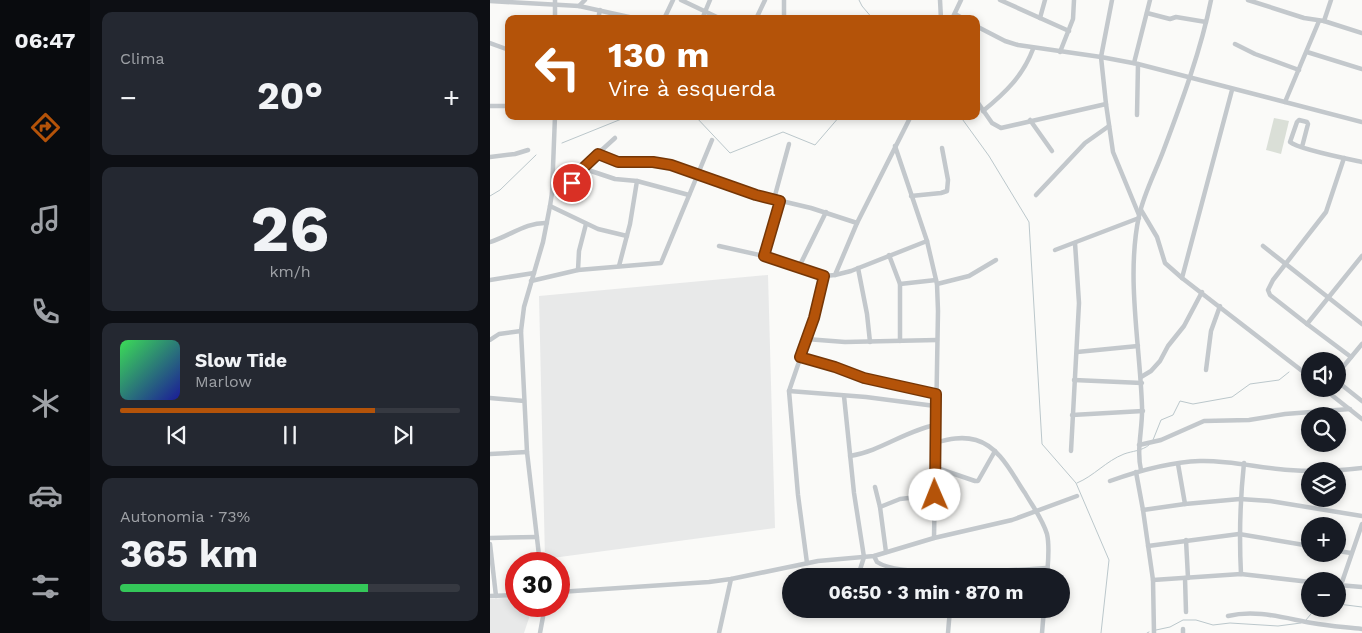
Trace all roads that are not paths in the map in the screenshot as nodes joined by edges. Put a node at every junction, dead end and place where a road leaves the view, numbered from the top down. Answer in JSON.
{"nodes":[{"id":1,"x":585,"y":0,"type":"edge"},
{"id":2,"x":673,"y":0,"type":"edge"},
{"id":3,"x":681,"y":0,"type":"edge"},
{"id":4,"x":710,"y":0,"type":"edge"},
{"id":5,"x":765,"y":0,"type":"edge"},
{"id":6,"x":784,"y":0,"type":"edge"},
{"id":7,"x":940,"y":0,"type":"edge"},
{"id":8,"x":961,"y":0,"type":"edge"},
{"id":9,"x":1000,"y":0,"type":"edge"},
{"id":10,"x":1045,"y":0,"type":"edge"},
{"id":11,"x":1074,"y":0,"type":"edge"},
{"id":12,"x":1112,"y":0,"type":"edge"},
{"id":13,"x":1150,"y":0,"type":"edge"},
{"id":14,"x":1211,"y":0,"type":"edge"},
{"id":15,"x":1248,"y":0,"type":"edge"},
{"id":16,"x":1331,"y":0,"type":"edge"},
{"id":17,"x":490,"y":1,"type":"edge"},
{"id":18,"x":555,"y":2,"type":"edge"},
{"id":19,"x":579,"y":6,"type":"junction"},
{"id":20,"x":600,"y":10,"type":"junction"},
{"id":21,"x":704,"y":11,"type":"junction"},
{"id":22,"x":1147,"y":12,"type":"junction"},
{"id":23,"x":555,"y":15,"type":"edge"},
{"id":24,"x":599,"y":15,"type":"edge"},
{"id":25,"x":621,"y":15,"type":"edge"},
{"id":26,"x":666,"y":15,"type":"edge"},
{"id":27,"x":703,"y":15,"type":"edge"},
{"id":28,"x":712,"y":15,"type":"edge"},
{"id":29,"x":758,"y":15,"type":"edge"},
{"id":30,"x":784,"y":15,"type":"edge"},
{"id":31,"x":941,"y":15,"type":"edge"},
{"id":32,"x":954,"y":15,"type":"edge"},
{"id":33,"x":1040,"y":18,"type":"junction"},
{"id":34,"x":1322,"y":21,"type":"junction"},
{"id":35,"x":1206,"y":22,"type":"junction"},
{"id":36,"x":980,"y":28,"type":"edge"},
{"id":37,"x":1069,"y":30,"type":"junction"},
{"id":38,"x":1362,"y":32,"type":"edge"},
{"id":39,"x":490,"y":43,"type":"edge"},
{"id":40,"x":1236,"y":44,"type":"dead end"},
{"id":41,"x":505,"y":49,"type":"edge"},
{"id":42,"x":1033,"y":49,"type":"junction"},
{"id":43,"x":1060,"y":52,"type":"junction"},
{"id":44,"x":1307,"y":52,"type":"junction"},
{"id":45,"x":1100,"y":56,"type":"junction"},
{"id":46,"x":1136,"y":64,"type":"junction"},
{"id":47,"x":1362,"y":69,"type":"edge"},
{"id":48,"x":1300,"y":70,"type":"junction"},
{"id":49,"x":1189,"y":77,"type":"junction"},
{"id":50,"x":1232,"y":90,"type":"junction"},
{"id":51,"x":1285,"y":102,"type":"junction"},
{"id":52,"x":1106,"y":104,"type":"junction"},
{"id":53,"x":490,"y":106,"type":"edge"},
{"id":54,"x":505,"y":106,"type":"edge"},
{"id":55,"x":980,"y":106,"type":"edge"},
{"id":56,"x":983,"y":111,"type":"junction"},
{"id":57,"x":1138,"y":115,"type":"dead end"},
{"id":58,"x":555,"y":120,"type":"edge"},
{"id":59,"x":909,"y":120,"type":"edge"},
{"id":60,"x":1030,"y":120,"type":"junction"},
{"id":61,"x":1362,"y":122,"type":"edge"},
{"id":62,"x":1109,"y":126,"type":"junction"},
{"id":63,"x":615,"y":138,"type":"dead end"},
{"id":64,"x":712,"y":140,"type":"dead end"},
{"id":65,"x":789,"y":144,"type":"dead end"},
{"id":66,"x":896,"y":146,"type":"junction"},
{"id":67,"x":1302,"y":147,"type":"junction"},
{"id":68,"x":942,"y":148,"type":"dead end"},
{"id":69,"x":528,"y":150,"type":"dead end"},
{"id":70,"x":1052,"y":151,"type":"dead end"},
{"id":71,"x":598,"y":154,"type":"junction"},
{"id":72,"x":490,"y":157,"type":"edge"},
{"id":73,"x":1344,"y":158,"type":"junction"},
{"id":74,"x":1362,"y":162,"type":"edge"},
{"id":75,"x":582,"y":168,"type":"junction"},
{"id":76,"x":699,"y":174,"type":"junction"},
{"id":77,"x":637,"y":181,"type":"junction"},
{"id":78,"x":552,"y":193,"type":"junction"},
{"id":79,"x":689,"y":195,"type":"junction"},
{"id":80,"x":1036,"y":195,"type":"dead end"},
{"id":81,"x":911,"y":196,"type":"junction"},
{"id":82,"x":774,"y":199,"type":"junction"},
{"id":83,"x":780,"y":201,"type":"junction"},
{"id":84,"x":550,"y":206,"type":"junction"},
{"id":85,"x":826,"y":212,"type":"junction"},
{"id":86,"x":1140,"y":214,"type":"junction"},
{"id":87,"x":547,"y":222,"type":"junction"},
{"id":88,"x":857,"y":223,"type":"junction"},
{"id":89,"x":586,"y":224,"type":"junction"},
{"id":90,"x":627,"y":236,"type":"junction"},
{"id":91,"x":490,"y":242,"type":"edge"},
{"id":92,"x":927,"y":242,"type":"junction"},
{"id":93,"x":1075,"y":244,"type":"junction"},
{"id":94,"x":719,"y":246,"type":"dead end"},
{"id":95,"x":1263,"y":246,"type":"dead end"},
{"id":96,"x":1055,"y":250,"type":"dead end"},
{"id":97,"x":889,"y":255,"type":"junction"},
{"id":98,"x":764,"y":256,"type":"junction"},
{"id":99,"x":1362,"y":256,"type":"edge"},
{"id":100,"x":996,"y":260,"type":"dead end"},
{"id":101,"x":1286,"y":264,"type":"junction"},
{"id":102,"x":619,"y":266,"type":"junction"},
{"id":103,"x":798,"y":267,"type":"junction"},
{"id":104,"x":858,"y":268,"type":"junction"},
{"id":105,"x":578,"y":270,"type":"junction"},
{"id":106,"x":534,"y":273,"type":"junction"},
{"id":107,"x":835,"y":275,"type":"junction"},
{"id":108,"x":824,"y":276,"type":"junction"},
{"id":109,"x":1182,"y":278,"type":"junction"},
{"id":110,"x":490,"y":280,"type":"edge"},
{"id":111,"x":531,"y":281,"type":"junction"},
{"id":112,"x":936,"y":282,"type":"junction"},
{"id":113,"x":900,"y":284,"type":"junction"},
{"id":114,"x":1202,"y":292,"type":"junction"},
{"id":115,"x":1329,"y":297,"type":"junction"},
{"id":116,"x":1220,"y":306,"type":"junction"},
{"id":117,"x":1307,"y":324,"type":"junction"},
{"id":118,"x":1362,"y":324,"type":"edge"},
{"id":119,"x":521,"y":332,"type":"junction"},
{"id":120,"x":806,"y":339,"type":"junction"},
{"id":121,"x":490,"y":340,"type":"edge"},
{"id":122,"x":936,"y":340,"type":"junction"},
{"id":123,"x":870,"y":342,"type":"junction"},
{"id":124,"x":900,"y":342,"type":"junction"},
{"id":125,"x":1362,"y":344,"type":"edge"},
{"id":126,"x":1138,"y":346,"type":"junction"},
{"id":127,"x":1077,"y":352,"type":"junction"},
{"id":128,"x":800,"y":357,"type":"junction"},
{"id":129,"x":1351,"y":357,"type":"junction"},
{"id":130,"x":1346,"y":363,"type":"edge"},
{"id":131,"x":1206,"y":370,"type":"dead end"},
{"id":132,"x":1301,"y":370,"type":"edge"},
{"id":133,"x":1141,"y":377,"type":"junction"},
{"id":134,"x":1074,"y":380,"type":"junction"},
{"id":135,"x":1142,"y":383,"type":"junction"},
{"id":136,"x":1346,"y":388,"type":"edge"},
{"id":137,"x":789,"y":391,"type":"junction"},
{"id":138,"x":936,"y":394,"type":"junction"},
{"id":139,"x":844,"y":396,"type":"junction"},
{"id":140,"x":1334,"y":397,"type":"edge"},
{"id":141,"x":490,"y":398,"type":"edge"},
{"id":142,"x":1362,"y":401,"type":"edge"},
{"id":143,"x":524,"y":402,"type":"junction"},
{"id":144,"x":935,"y":406,"type":"junction"},
{"id":145,"x":1350,"y":409,"type":"junction"},
{"id":146,"x":1143,"y":412,"type":"junction"},
{"id":147,"x":1072,"y":415,"type":"junction"},
{"id":148,"x":1362,"y":420,"type":"edge"},
{"id":149,"x":935,"y":425,"type":"junction"},
{"id":150,"x":934,"y":443,"type":"junction"},
{"id":151,"x":1139,"y":446,"type":"junction"},
{"id":152,"x":995,"y":451,"type":"junction"},
{"id":153,"x":1071,"y":451,"type":"dead end"},
{"id":154,"x":527,"y":452,"type":"junction"},
{"id":155,"x":490,"y":454,"type":"edge"},
{"id":156,"x":850,"y":456,"type":"junction"},
{"id":157,"x":1244,"y":463,"type":"junction"},
{"id":158,"x":1178,"y":464,"type":"junction"},
{"id":159,"x":934,"y":467,"type":"junction"},
{"id":160,"x":1362,"y":468,"type":"edge"},
{"id":161,"x":1138,"y":471,"type":"junction"},
{"id":162,"x":1110,"y":481,"type":"dead end"},
{"id":163,"x":875,"y":487,"type":"dead end"},
{"id":164,"x":935,"y":495,"type":"junction"},
{"id":165,"x":1077,"y":496,"type":"dead end"},
{"id":166,"x":1240,"y":499,"type":"junction"},
{"id":167,"x":1185,"y":504,"type":"junction"},
{"id":168,"x":880,"y":507,"type":"junction"},
{"id":169,"x":1143,"y":510,"type":"junction"},
{"id":170,"x":1038,"y":512,"type":"junction"},
{"id":171,"x":1362,"y":516,"type":"edge"},
{"id":172,"x":1362,"y":524,"type":"edge"},
{"id":173,"x":1239,"y":534,"type":"junction"},
{"id":174,"x":537,"y":537,"type":"junction"},
{"id":175,"x":490,"y":538,"type":"edge"},
{"id":176,"x":934,"y":538,"type":"junction"},
{"id":177,"x":1186,"y":540,"type":"junction"},
{"id":178,"x":490,"y":544,"type":"edge"},
{"id":179,"x":1301,"y":544,"type":"edge"},
{"id":180,"x":1354,"y":544,"type":"junction"},
{"id":181,"x":1362,"y":545,"type":"edge"},
{"id":182,"x":1148,"y":546,"type":"junction"},
{"id":183,"x":539,"y":552,"type":"edge"},
{"id":184,"x":886,"y":552,"type":"junction"},
{"id":185,"x":1346,"y":552,"type":"edge"},
{"id":186,"x":1351,"y":553,"type":"junction"},
{"id":187,"x":864,"y":556,"type":"junction"},
{"id":188,"x":874,"y":556,"type":"junction"},
{"id":189,"x":807,"y":563,"type":"junction"},
{"id":190,"x":860,"y":568,"type":"edge"},
{"id":191,"x":899,"y":568,"type":"edge"},
{"id":192,"x":1047,"y":568,"type":"edge"},
{"id":193,"x":1344,"y":572,"type":"edge"},
{"id":194,"x":1241,"y":574,"type":"junction"},
{"id":195,"x":1187,"y":578,"type":"junction"},
{"id":196,"x":731,"y":579,"type":"junction"},
{"id":197,"x":1153,"y":580,"type":"junction"},
{"id":198,"x":1301,"y":581,"type":"edge"},
{"id":199,"x":1346,"y":586,"type":"edge"},
{"id":200,"x":1362,"y":588,"type":"edge"},
{"id":201,"x":570,"y":591,"type":"edge"},
{"id":202,"x":490,"y":596,"type":"edge"},
{"id":203,"x":496,"y":596,"type":"junction"},
{"id":204,"x":505,"y":596,"type":"edge"},
{"id":205,"x":1186,"y":612,"type":"dead end"},
{"id":206,"x":1228,"y":616,"type":"dead end"},
{"id":207,"x":544,"y":617,"type":"edge"},
{"id":208,"x":949,"y":618,"type":"edge"},
{"id":209,"x":1043,"y":618,"type":"edge"},
{"id":210,"x":1362,"y":629,"type":"edge"},
{"id":211,"x":540,"y":633,"type":"edge"},
{"id":212,"x":719,"y":633,"type":"edge"},
{"id":213,"x":948,"y":633,"type":"edge"},
{"id":214,"x":1042,"y":633,"type":"edge"},
{"id":215,"x":1154,"y":633,"type":"edge"}],
"edges":[{"from":1,"to":19,"type":"street"},
{"from":2,"to":26,"type":"street"},
{"from":3,"to":21,"type":"street"},
{"from":4,"to":21,"type":"street"},
{"from":5,"to":29,"type":"street"},
{"from":6,"to":30,"type":"street"},
{"from":7,"to":31,"type":"street"},
{"from":8,"to":32,"type":"street"},
{"from":9,"to":33,"type":"street"},
{"from":10,"to":33,"type":"street"},
{"from":11,"to":37,"type":"street"},
{"from":12,"to":45,"type":"street"},
{"from":13,"to":22,"type":"street"},
{"from":14,"to":35,"type":"street"},
{"from":15,"to":34,"type":"street"},
{"from":16,"to":34,"type":"street"},
{"from":17,"to":18,"type":"street"},
{"from":18,"to":19,"type":"street"},
{"from":18,"to":23,"type":"street"},
{"from":19,"to":20,"type":"street"},
{"from":20,"to":24,"type":"street"},
{"from":20,"to":25,"type":"street"},
{"from":21,"to":27,"type":"street"},
{"from":21,"to":28,"type":"street"},
{"from":22,"to":35,"type":"street"},
{"from":22,"to":46,"type":"street"},
{"from":33,"to":37,"type":"street"},
{"from":34,"to":38,"type":"street"},
{"from":34,"to":44,"type":"street"},
{"from":35,"to":49,"type":"street"},
{"from":36,"to":42,"type":"street"},
{"from":37,"to":43,"type":"street"},
{"from":39,"to":41,"type":"street"},
{"from":40,"to":48,"type":"street"},
{"from":42,"to":43,"type":"street"},
{"from":42,"to":56,"type":"street"},
{"from":43,"to":45,"type":"street"},
{"from":44,"to":47,"type":"street"},
{"from":44,"to":48,"type":"street"},
{"from":45,"to":46,"type":"street"},
{"from":45,"to":52,"type":"street"},
{"from":46,"to":49,"type":"street"},
{"from":46,"to":57,"type":"street"},
{"from":48,"to":51,"type":"street"},
{"from":49,"to":50,"type":"street"},
{"from":49,"to":86,"type":"street"},
{"from":50,"to":51,"type":"street"},
{"from":50,"to":109,"type":"street"},
{"from":51,"to":61,"type":"street"},
{"from":52,"to":60,"type":"street"},
{"from":52,"to":62,"type":"street"},
{"from":53,"to":54,"type":"street"},
{"from":55,"to":56,"type":"street"},
{"from":56,"to":60,"type":"street"},
{"from":58,"to":78,"type":"street"},
{"from":59,"to":66,"type":"street"},
{"from":60,"to":70,"type":"street"},
{"from":62,"to":80,"type":"street"},
{"from":62,"to":86,"type":"street"},
{"from":63,"to":71,"type":"street"},
{"from":64,"to":76,"type":"street"},
{"from":65,"to":82,"type":"street"},
{"from":66,"to":81,"type":"street"},
{"from":66,"to":88,"type":"street"},
{"from":67,"to":67,"type":"street"},
{"from":67,"to":73,"type":"street"},
{"from":68,"to":81,"type":"street"},
{"from":69,"to":72,"type":"street"},
{"from":71,"to":75,"type":"street"},
{"from":71,"to":76,"type":"street"},
{"from":73,"to":74,"type":"street"},
{"from":73,"to":101,"type":"street"},
{"from":75,"to":77,"type":"street"},
{"from":75,"to":78,"type":"street"},
{"from":76,"to":79,"type":"street"},
{"from":76,"to":82,"type":"street"},
{"from":77,"to":79,"type":"street"},
{"from":77,"to":90,"type":"street"},
{"from":78,"to":84,"type":"street"},
{"from":79,"to":102,"type":"street"},
{"from":81,"to":92,"type":"street"},
{"from":82,"to":83,"type":"street"},
{"from":83,"to":85,"type":"street"},
{"from":83,"to":98,"type":"street"},
{"from":84,"to":87,"type":"street"},
{"from":84,"to":89,"type":"street"},
{"from":85,"to":88,"type":"street"},
{"from":85,"to":103,"type":"street"},
{"from":86,"to":93,"type":"street"},
{"from":86,"to":109,"type":"street"},
{"from":86,"to":126,"type":"street"},
{"from":87,"to":91,"type":"street"},
{"from":87,"to":106,"type":"street"},
{"from":88,"to":107,"type":"street"},
{"from":89,"to":90,"type":"street"},
{"from":89,"to":105,"type":"street"},
{"from":90,"to":102,"type":"street"},
{"from":92,"to":97,"type":"street"},
{"from":92,"to":112,"type":"street"},
{"from":93,"to":96,"type":"street"},
{"from":93,"to":127,"type":"street"},
{"from":94,"to":98,"type":"street"},
{"from":95,"to":101,"type":"street"},
{"from":97,"to":104,"type":"street"},
{"from":97,"to":113,"type":"street"},
{"from":98,"to":103,"type":"street"},
{"from":99,"to":115,"type":"street"},
{"from":100,"to":112,"type":"street"},
{"from":101,"to":115,"type":"street"},
{"from":101,"to":117,"type":"street"},
{"from":102,"to":105,"type":"street"},
{"from":103,"to":108,"type":"street"},
{"from":104,"to":107,"type":"street"},
{"from":104,"to":123,"type":"street"},
{"from":105,"to":111,"type":"street"},
{"from":106,"to":110,"type":"street"},
{"from":106,"to":111,"type":"street"},
{"from":107,"to":108,"type":"street"},
{"from":108,"to":120,"type":"street"},
{"from":109,"to":114,"type":"street"},
{"from":111,"to":119,"type":"street"},
{"from":112,"to":113,"type":"street"},
{"from":112,"to":122,"type":"street"},
{"from":113,"to":124,"type":"street"},
{"from":114,"to":116,"type":"street"},
{"from":114,"to":133,"type":"street"},
{"from":115,"to":117,"type":"street"},
{"from":115,"to":118,"type":"street"},
{"from":116,"to":131,"type":"street"},
{"from":116,"to":132,"type":"street"},
{"from":117,"to":129,"type":"street"},
{"from":119,"to":121,"type":"street"},
{"from":119,"to":143,"type":"street"},
{"from":120,"to":123,"type":"street"},
{"from":120,"to":128,"type":"street"},
{"from":122,"to":124,"type":"street"},
{"from":122,"to":138,"type":"street"},
{"from":123,"to":124,"type":"street"},
{"from":125,"to":129,"type":"street"},
{"from":126,"to":127,"type":"street"},
{"from":126,"to":133,"type":"street"},
{"from":127,"to":134,"type":"street"},
{"from":128,"to":137,"type":"street"},
{"from":128,"to":138,"type":"street"},
{"from":129,"to":130,"type":"street"},
{"from":133,"to":135,"type":"street"},
{"from":134,"to":135,"type":"street"},
{"from":134,"to":147,"type":"street"},
{"from":135,"to":146,"type":"street"},
{"from":136,"to":142,"type":"street"},
{"from":137,"to":139,"type":"street"},
{"from":137,"to":189,"type":"street"},
{"from":138,"to":144,"type":"street"},
{"from":139,"to":144,"type":"street"},
{"from":139,"to":156,"type":"street"},
{"from":140,"to":145,"type":"street"},
{"from":141,"to":143,"type":"street"},
{"from":143,"to":154,"type":"street"},
{"from":144,"to":149,"type":"street"},
{"from":145,"to":148,"type":"street"},
{"from":145,"to":151,"type":"street"},
{"from":146,"to":147,"type":"street"},
{"from":146,"to":151,"type":"street"},
{"from":147,"to":153,"type":"street"},
{"from":149,"to":150,"type":"street"},
{"from":149,"to":156,"type":"street"},
{"from":150,"to":152,"type":"street"},
{"from":150,"to":159,"type":"street"},
{"from":151,"to":161,"type":"street"},
{"from":152,"to":159,"type":"street"},
{"from":152,"to":170,"type":"street"},
{"from":154,"to":155,"type":"street"},
{"from":154,"to":174,"type":"street"},
{"from":156,"to":187,"type":"street"},
{"from":157,"to":158,"type":"street"},
{"from":157,"to":160,"type":"street"},
{"from":157,"to":166,"type":"street"},
{"from":158,"to":161,"type":"street"},
{"from":158,"to":167,"type":"street"},
{"from":159,"to":164,"type":"street"},
{"from":161,"to":162,"type":"street"},
{"from":161,"to":169,"type":"street"},
{"from":163,"to":168,"type":"street"},
{"from":164,"to":168,"type":"street"},
{"from":164,"to":176,"type":"street"},
{"from":165,"to":170,"type":"street"},
{"from":166,"to":167,"type":"street"},
{"from":166,"to":171,"type":"street"},
{"from":166,"to":173,"type":"street"},
{"from":167,"to":169,"type":"street"},
{"from":168,"to":184,"type":"street"},
{"from":169,"to":182,"type":"street"},
{"from":170,"to":176,"type":"street"},
{"from":170,"to":192,"type":"street"},
{"from":172,"to":180,"type":"street"},
{"from":173,"to":177,"type":"street"},
{"from":173,"to":179,"type":"street"},
{"from":173,"to":194,"type":"street"},
{"from":174,"to":175,"type":"street"},
{"from":174,"to":183,"type":"street"},
{"from":176,"to":184,"type":"street"},
{"from":177,"to":182,"type":"street"},
{"from":177,"to":195,"type":"street"},
{"from":178,"to":203,"type":"street"},
{"from":180,"to":181,"type":"street"},
{"from":180,"to":186,"type":"street"},
{"from":182,"to":197,"type":"street"},
{"from":184,"to":188,"type":"street"},
{"from":185,"to":186,"type":"street"},
{"from":186,"to":193,"type":"street"},
{"from":187,"to":188,"type":"street"},
{"from":187,"to":189,"type":"street"},
{"from":187,"to":190,"type":"street"},
{"from":188,"to":191,"type":"street"},
{"from":189,"to":196,"type":"street"},
{"from":194,"to":195,"type":"street"},
{"from":194,"to":198,"type":"street"},
{"from":195,"to":197,"type":"street"},
{"from":195,"to":205,"type":"street"},
{"from":196,"to":201,"type":"street"},
{"from":196,"to":212,"type":"street"},
{"from":197,"to":215,"type":"street"},
{"from":199,"to":200,"type":"street"},
{"from":202,"to":203,"type":"street"},
{"from":203,"to":204,"type":"street"},
{"from":206,"to":210,"type":"street"},
{"from":207,"to":211,"type":"street"},
{"from":208,"to":213,"type":"street"},
{"from":209,"to":214,"type":"street"}]}
